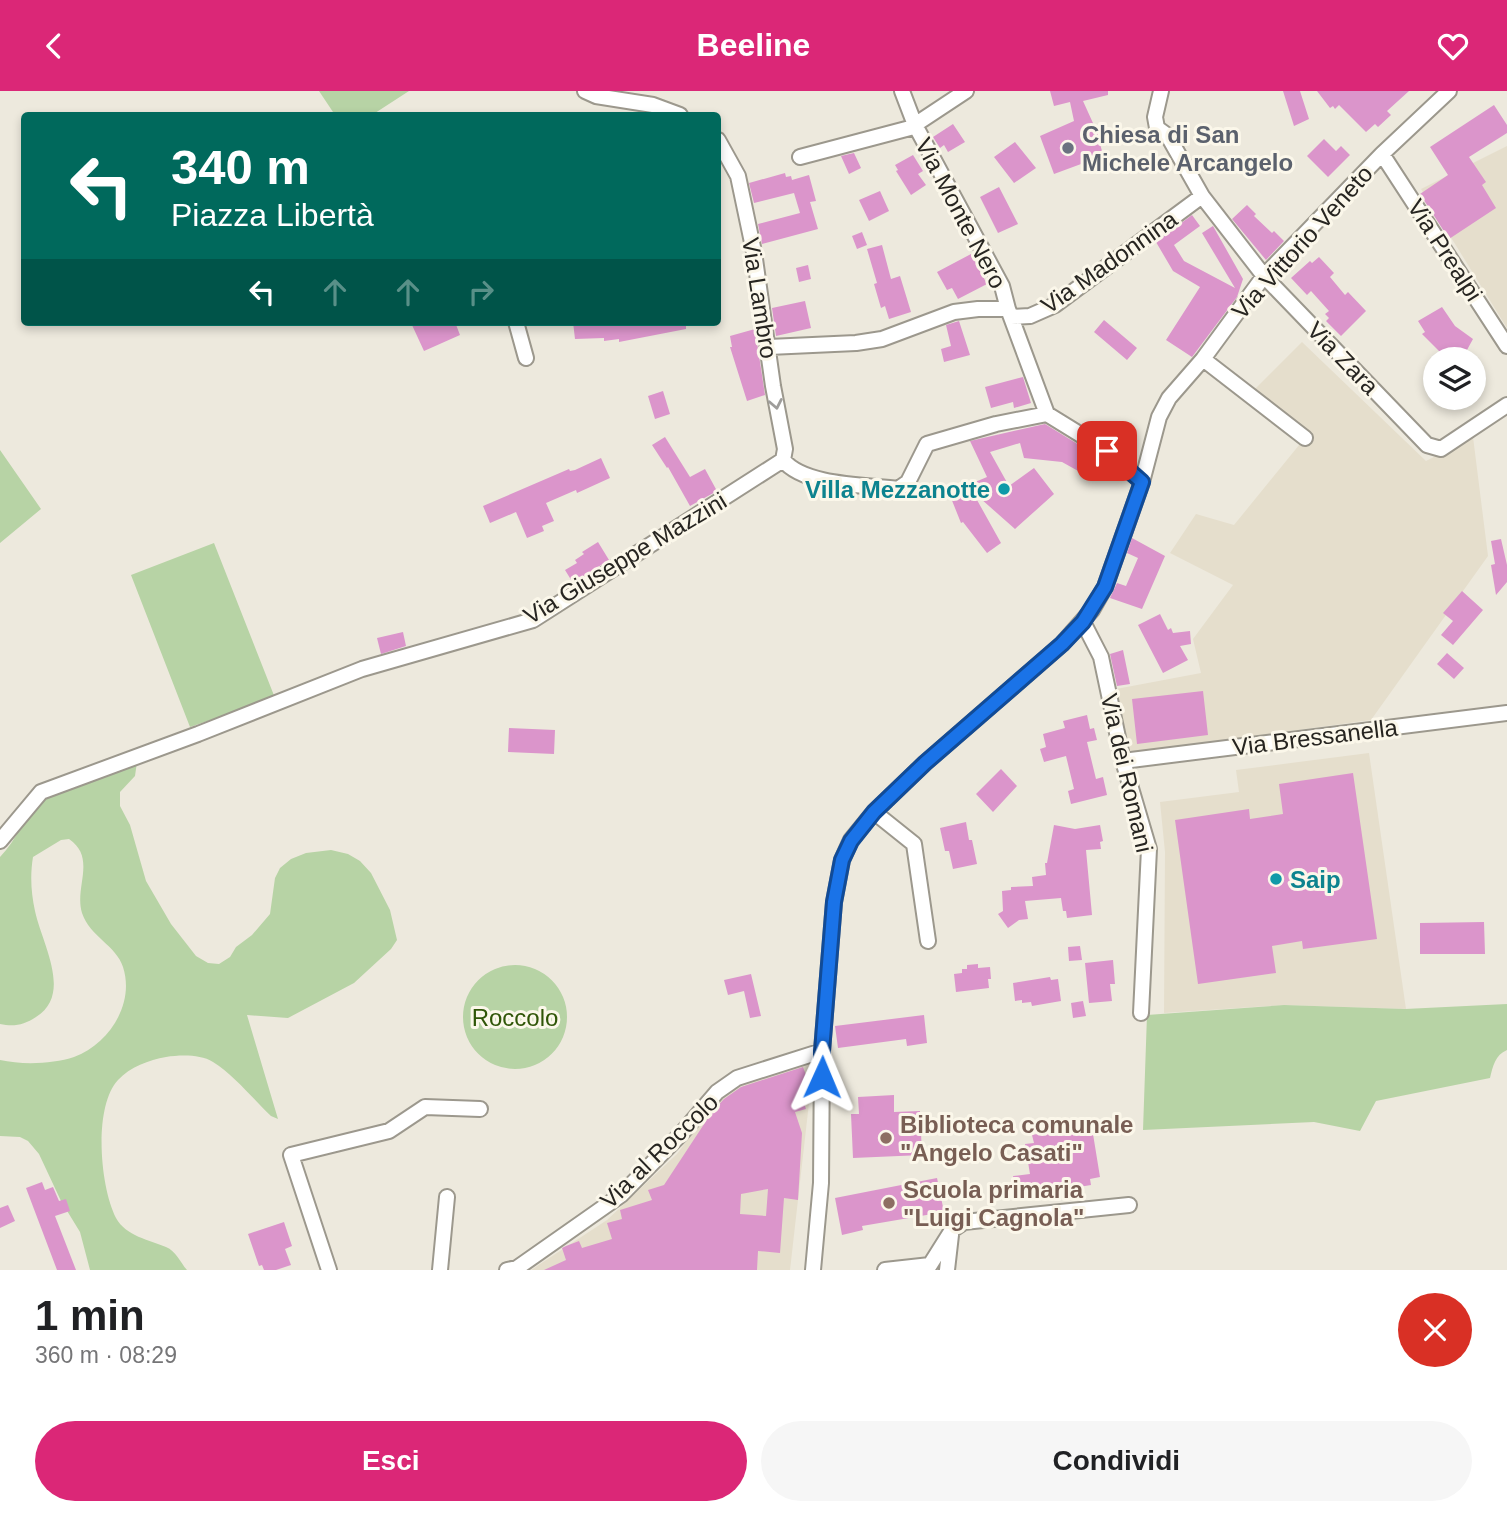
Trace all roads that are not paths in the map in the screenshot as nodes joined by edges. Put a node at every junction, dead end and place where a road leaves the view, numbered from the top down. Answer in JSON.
{"nodes":[{"id":1,"x":586,"y":91,"type":"edge"},
{"id":2,"x":902,"y":91,"type":"edge"},
{"id":3,"x":966,"y":91,"type":"edge"},
{"id":4,"x":1161,"y":91,"type":"edge"},
{"id":5,"x":1449,"y":91,"type":"edge"},
{"id":6,"x":666,"y":112,"type":"edge"},
{"id":7,"x":915,"y":125,"type":"junction"},
{"id":8,"x":721,"y":145,"type":"edge"},
{"id":9,"x":1382,"y":154,"type":"junction"},
{"id":10,"x":800,"y":157,"type":"dead end"},
{"id":11,"x":1202,"y":195,"type":"junction"},
{"id":12,"x":1264,"y":276,"type":"junction"},
{"id":13,"x":1010,"y":313,"type":"junction"},
{"id":14,"x":517,"y":326,"type":"edge"},
{"id":15,"x":769,"y":347,"type":"junction"},
{"id":16,"x":1507,"y":347,"type":"edge"},
{"id":17,"x":527,"y":358,"type":"dead end"},
{"id":18,"x":1203,"y":359,"type":"junction"},
{"id":19,"x":1507,"y":405,"type":"edge"},
{"id":20,"x":1046,"y":414,"type":"junction"},
{"id":21,"x":1305,"y":438,"type":"dead end"},
{"id":22,"x":783,"y":460,"type":"junction"},
{"id":23,"x":1142,"y":482,"type":"junction"},
{"id":24,"x":1083,"y":622,"type":"junction"},
{"id":25,"x":1507,"y":713,"type":"edge"},
{"id":26,"x":1123,"y":761,"type":"junction"},
{"id":27,"x":874,"y":812,"type":"junction"},
{"id":28,"x":0,"y":841,"type":"edge"},
{"id":29,"x":928,"y":941,"type":"dead end"},
{"id":30,"x":1141,"y":1013,"type":"dead end"},
{"id":31,"x":822,"y":1051,"type":"junction"},
{"id":32,"x":480,"y":1109,"type":"dead end"},
{"id":33,"x":447,"y":1197,"type":"dead end"},
{"id":34,"x":1129,"y":1205,"type":"dead end"},
{"id":35,"x":952,"y":1230,"type":"junction"},
{"id":36,"x":927,"y":1267,"type":"edge"},
{"id":37,"x":328,"y":1270,"type":"edge"},
{"id":38,"x":440,"y":1270,"type":"edge"},
{"id":39,"x":506,"y":1270,"type":"edge"},
{"id":40,"x":813,"y":1270,"type":"edge"},
{"id":41,"x":888,"y":1270,"type":"edge"},
{"id":42,"x":947,"y":1270,"type":"edge"}],
"edges":[{"from":1,"to":6,"type":"street"},
{"from":2,"to":7,"type":"street","name":"Via Monte Nero"},
{"from":3,"to":7,"type":"street"},
{"from":4,"to":11,"type":"street","name":"Via Zara"},
{"from":5,"to":9,"type":"street","name":"Via Vittorio Veneto"},
{"from":7,"to":10,"type":"street"},
{"from":7,"to":13,"type":"street","name":"Via Monte Nero"},
{"from":8,"to":15,"type":"street","name":"Via Lambro"},
{"from":9,"to":12,"type":"street","name":"Via Vittorio Veneto"},
{"from":9,"to":16,"type":"street","name":"Via Prealpi"},
{"from":11,"to":12,"type":"street","name":"Via Zara"},
{"from":11,"to":13,"type":"street","name":"Via Madonnina"},
{"from":12,"to":18,"type":"street","name":"Via Vittorio Veneto"},
{"from":12,"to":19,"type":"street","name":"Via Zara"},
{"from":13,"to":15,"type":"street","name":"Via Madonnina"},
{"from":13,"to":20,"type":"street","name":"Via Monte Nero"},
{"from":14,"to":17,"type":"street"},
{"from":15,"to":22,"type":"street","name":"Via Lambro","one_way":true},
{"from":18,"to":21,"type":"street"},
{"from":18,"to":23,"type":"street","name":"Via Vittorio Veneto"},
{"from":20,"to":22,"type":"street"},
{"from":20,"to":23,"type":"street"},
{"from":22,"to":28,"type":"street","name":"Via Giuseppe Mazzini"},
{"from":23,"to":24,"type":"street","name":"Via Vittorio Veneto"},
{"from":24,"to":26,"type":"street","name":"Via dei Romani"},
{"from":24,"to":27,"type":"street","name":"Via Vittorio Veneto"},
{"from":25,"to":26,"type":"street","name":"Via Bressanella"},
{"from":26,"to":30,"type":"street","name":"Via dei Romani"},
{"from":27,"to":29,"type":"street"},
{"from":27,"to":31,"type":"street","name":"Via Vittorio Veneto"},
{"from":31,"to":39,"type":"street","name":"Via al Roccolo"},
{"from":31,"to":40,"type":"street","name":"Via Vittorio Veneto"},
{"from":32,"to":37,"type":"street"},
{"from":33,"to":38,"type":"street"},
{"from":34,"to":35,"type":"street"},
{"from":35,"to":36,"type":"street"},
{"from":35,"to":42,"type":"street"},
{"from":36,"to":41,"type":"street"},
{"from":36,"to":42,"type":"street"}]}
